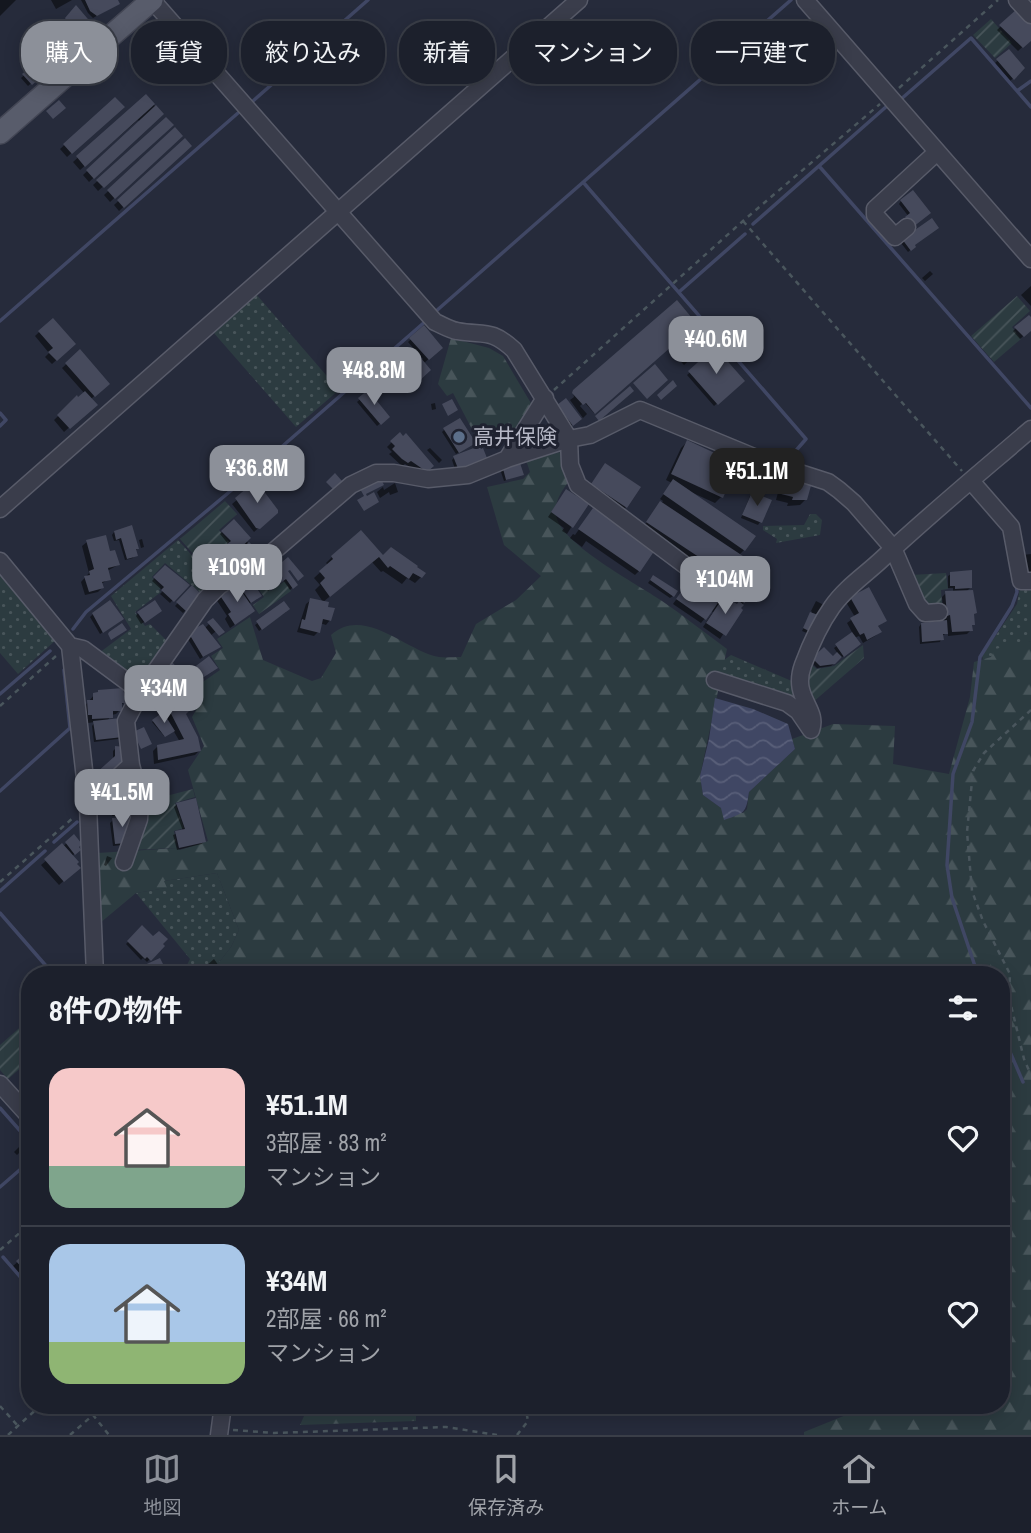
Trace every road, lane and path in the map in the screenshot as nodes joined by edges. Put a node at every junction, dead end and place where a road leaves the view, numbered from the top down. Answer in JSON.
{"nodes":[{"id":1,"x":152,"y":0,"type":"edge"},
{"id":2,"x":579,"y":0,"type":"edge"},
{"id":3,"x":805,"y":0,"type":"edge"},
{"id":4,"x":998,"y":0,"type":"edge"},
{"id":5,"x":1017,"y":0,"type":"edge"},
{"id":6,"x":1031,"y":15,"type":"edge"},
{"id":7,"x":889,"y":97,"type":"junction"},
{"id":8,"x":0,"y":133,"type":"edge"},
{"id":9,"x":937,"y":152,"type":"junction"},
{"id":10,"x":338,"y":212,"type":"junction"},
{"id":11,"x":743,"y":221,"type":"junction"},
{"id":12,"x":907,"y":226,"type":"dead end"},
{"id":13,"x":1031,"y":260,"type":"edge"},
{"id":14,"x":545,"y":398,"type":"junction"},
{"id":15,"x":1031,"y":429,"type":"edge"},
{"id":16,"x":569,"y":439,"type":"junction"},
{"id":17,"x":507,"y":459,"type":"junction"},
{"id":18,"x":971,"y":481,"type":"junction"},
{"id":19,"x":0,"y":509,"type":"edge"},
{"id":20,"x":893,"y":548,"type":"junction"},
{"id":21,"x":0,"y":561,"type":"edge"},
{"id":22,"x":1031,"y":581,"type":"edge"},
{"id":23,"x":726,"y":596,"type":"dead end"},
{"id":24,"x":939,"y":612,"type":"dead end"},
{"id":25,"x":70,"y":646,"type":"junction"},
{"id":26,"x":715,"y":680,"type":"dead end"},
{"id":27,"x":141,"y":692,"type":"junction"},
{"id":28,"x":0,"y":706,"type":"edge"},
{"id":29,"x":1031,"y":710,"type":"edge"},
{"id":30,"x":131,"y":765,"type":"junction"},
{"id":31,"x":88,"y":805,"type":"junction"},
{"id":32,"x":124,"y":862,"type":"dead end"},
{"id":33,"x":0,"y":882,"type":"edge"},
{"id":34,"x":95,"y":966,"type":"edge"},
{"id":35,"x":1006,"y":966,"type":"edge"},
{"id":36,"x":1010,"y":1001,"type":"edge"},
{"id":37,"x":1031,"y":1075,"type":"edge"},
{"id":38,"x":0,"y":1084,"type":"edge"},
{"id":39,"x":21,"y":1107,"type":"edge"},
{"id":40,"x":21,"y":1232,"type":"edge"},
{"id":41,"x":0,"y":1250,"type":"edge"},
{"id":42,"x":0,"y":1406,"type":"edge"},
{"id":43,"x":31,"y":1414,"type":"edge"},
{"id":44,"x":222,"y":1414,"type":"edge"},
{"id":45,"x":527,"y":1414,"type":"edge"},
{"id":46,"x":18,"y":1426,"type":"junction"},
{"id":47,"x":219,"y":1432,"type":"edge"},
{"id":48,"x":8,"y":1435,"type":"edge"},
{"id":49,"x":70,"y":1435,"type":"edge"},
{"id":50,"x":109,"y":1435,"type":"edge"},
{"id":51,"x":497,"y":1435,"type":"edge"},
{"id":52,"x":517,"y":1435,"type":"edge"}],
"edges":[{"from":1,"to":8,"type":"main road"},
{"from":1,"to":10,"type":"street"},
{"from":2,"to":10,"type":"street"},
{"from":3,"to":7,"type":"street"},
{"from":4,"to":7,"type":"path"},
{"from":5,"to":6,"type":"street"},
{"from":7,"to":9,"type":"street"},
{"from":7,"to":11,"type":"path"},
{"from":9,"to":12,"type":"street"},
{"from":9,"to":13,"type":"street"},
{"from":10,"to":14,"type":"street"},
{"from":10,"to":19,"type":"street"},
{"from":11,"to":14,"type":"path"},
{"from":11,"to":18,"type":"path"},
{"from":14,"to":16,"type":"street"},
{"from":14,"to":17,"type":"street"},
{"from":15,"to":18,"type":"street"},
{"from":16,"to":17,"type":"street"},
{"from":16,"to":20,"type":"street"},
{"from":16,"to":23,"type":"street"},
{"from":17,"to":27,"type":"street"},
{"from":18,"to":20,"type":"street"},
{"from":18,"to":22,"type":"street"},
{"from":20,"to":24,"type":"street"},
{"from":20,"to":26,"type":"street"},
{"from":21,"to":25,"type":"street"},
{"from":25,"to":27,"type":"street"},
{"from":25,"to":28,"type":"path"},
{"from":25,"to":31,"type":"street"},
{"from":27,"to":30,"type":"street"},
{"from":29,"to":35,"type":"path"},
{"from":30,"to":31,"type":"street"},
{"from":30,"to":32,"type":"street"},
{"from":31,"to":33,"type":"path"},
{"from":31,"to":34,"type":"street"},
{"from":36,"to":37,"type":"path"},
{"from":38,"to":39,"type":"street"},
{"from":40,"to":41,"type":"path"},
{"from":42,"to":46,"type":"path"},
{"from":43,"to":46,"type":"path"},
{"from":44,"to":47,"type":"street"},
{"from":45,"to":52,"type":"path"},
{"from":46,"to":48,"type":"path"},
{"from":47,"to":51,"type":"path"},
{"from":49,"to":50,"type":"path"}]}
